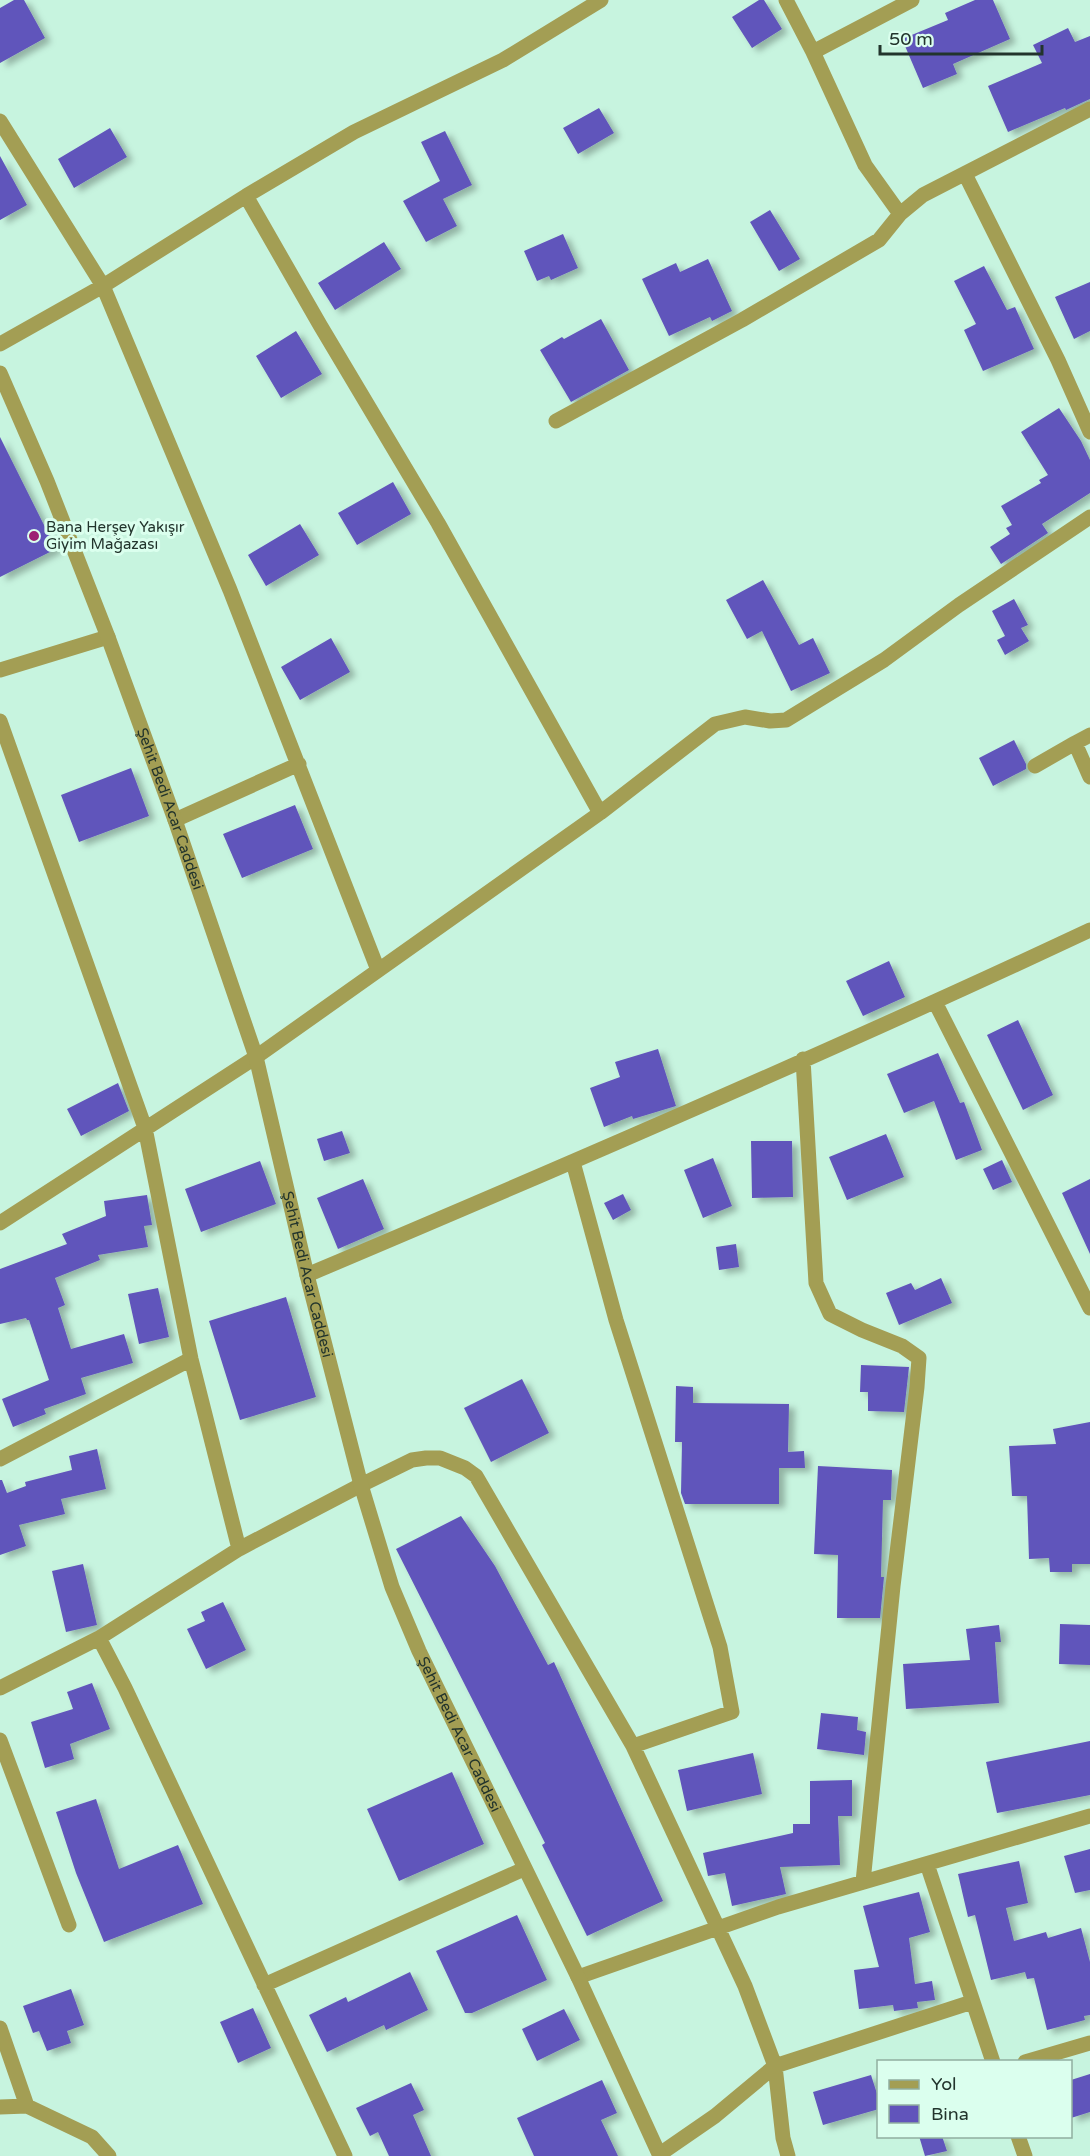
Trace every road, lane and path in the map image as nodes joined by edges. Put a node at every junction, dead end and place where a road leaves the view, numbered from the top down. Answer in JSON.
{"nodes":[{"id":1,"x":601,"y":0,"type":"edge"},
{"id":2,"x":786,"y":0,"type":"edge"},
{"id":3,"x":912,"y":0,"type":"edge"},
{"id":4,"x":813,"y":52,"type":"junction"},
{"id":5,"x":1090,"y":109,"type":"edge"},
{"id":6,"x":0,"y":121,"type":"edge"},
{"id":7,"x":965,"y":174,"type":"junction"},
{"id":8,"x":246,"y":196,"type":"junction"},
{"id":9,"x":900,"y":214,"type":"junction"},
{"id":10,"x":103,"y":286,"type":"junction"},
{"id":11,"x":0,"y":344,"type":"edge"},
{"id":12,"x":0,"y":373,"type":"edge"},
{"id":13,"x":556,"y":421,"type":"dead end"},
{"id":14,"x":1090,"y":432,"type":"edge"},
{"id":15,"x":1090,"y":517,"type":"edge"},
{"id":16,"x":108,"y":637,"type":"junction"},
{"id":17,"x":0,"y":670,"type":"edge"},
{"id":18,"x":0,"y":721,"type":"edge"},
{"id":19,"x":1090,"y":735,"type":"edge"},
{"id":20,"x":1075,"y":743,"type":"junction"},
{"id":21,"x":299,"y":764,"type":"junction"},
{"id":22,"x":1035,"y":766,"type":"dead end"},
{"id":23,"x":1090,"y":777,"type":"edge"},
{"id":24,"x":600,"y":813,"type":"junction"},
{"id":25,"x":175,"y":820,"type":"junction"},
{"id":26,"x":1090,"y":930,"type":"edge"},
{"id":27,"x":378,"y":970,"type":"junction"},
{"id":28,"x":935,"y":1002,"type":"junction"},
{"id":29,"x":256,"y":1057,"type":"junction"},
{"id":30,"x":803,"y":1059,"type":"junction"},
{"id":31,"x":145,"y":1128,"type":"junction"},
{"id":32,"x":573,"y":1162,"type":"junction"},
{"id":33,"x":0,"y":1223,"type":"edge"},
{"id":34,"x":307,"y":1275,"type":"junction"},
{"id":35,"x":1090,"y":1308,"type":"edge"},
{"id":36,"x":191,"y":1359,"type":"junction"},
{"id":37,"x":0,"y":1459,"type":"edge"},
{"id":38,"x":361,"y":1485,"type":"junction"},
{"id":39,"x":239,"y":1549,"type":"junction"},
{"id":40,"x":99,"y":1638,"type":"junction"},
{"id":41,"x":0,"y":1688,"type":"edge"},
{"id":42,"x":0,"y":1740,"type":"edge"},
{"id":43,"x":633,"y":1746,"type":"junction"},
{"id":44,"x":1090,"y":1816,"type":"edge"},
{"id":45,"x":927,"y":1864,"type":"junction"},
{"id":46,"x":524,"y":1869,"type":"junction"},
{"id":47,"x":863,"y":1882,"type":"junction"},
{"id":48,"x":69,"y":1925,"type":"dead end"},
{"id":49,"x":717,"y":1927,"type":"junction"},
{"id":50,"x":578,"y":1977,"type":"junction"},
{"id":51,"x":264,"y":1985,"type":"junction"},
{"id":52,"x":972,"y":2002,"type":"junction"},
{"id":53,"x":0,"y":2028,"type":"edge"},
{"id":54,"x":1090,"y":2043,"type":"edge"},
{"id":55,"x":993,"y":2060,"type":"edge"},
{"id":56,"x":1029,"y":2060,"type":"edge"},
{"id":57,"x":775,"y":2066,"type":"junction"},
{"id":58,"x":27,"y":2106,"type":"junction"},
{"id":59,"x":0,"y":2107,"type":"edge"},
{"id":60,"x":1019,"y":2138,"type":"edge"},
{"id":61,"x":660,"y":2155,"type":"edge"},
{"id":62,"x":109,"y":2156,"type":"edge"},
{"id":63,"x":345,"y":2156,"type":"edge"},
{"id":64,"x":788,"y":2156,"type":"edge"},
{"id":65,"x":1025,"y":2156,"type":"edge"}],
"edges":[{"from":1,"to":8,"type":"street"},
{"from":2,"to":4,"type":"street"},
{"from":3,"to":4,"type":"street"},
{"from":4,"to":9,"type":"street"},
{"from":5,"to":7,"type":"street"},
{"from":6,"to":10,"type":"street"},
{"from":7,"to":9,"type":"street"},
{"from":7,"to":14,"type":"street"},
{"from":8,"to":10,"type":"street"},
{"from":8,"to":24,"type":"street"},
{"from":9,"to":13,"type":"street"},
{"from":10,"to":11,"type":"street"},
{"from":10,"to":21,"type":"street"},
{"from":12,"to":16,"type":"street","name":"Şehit Bedi Acar Caddesi"},
{"from":15,"to":24,"type":"street"},
{"from":16,"to":17,"type":"street"},
{"from":16,"to":25,"type":"street","name":"Şehit Bedi Acar Caddesi"},
{"from":18,"to":31,"type":"street"},
{"from":19,"to":20,"type":"street"},
{"from":20,"to":22,"type":"street"},
{"from":20,"to":23,"type":"street"},
{"from":21,"to":25,"type":"street"},
{"from":21,"to":27,"type":"street"},
{"from":24,"to":27,"type":"street"},
{"from":25,"to":29,"type":"street","name":"Şehit Bedi Acar Caddesi"},
{"from":26,"to":28,"type":"street"},
{"from":27,"to":29,"type":"street"},
{"from":28,"to":30,"type":"street"},
{"from":28,"to":35,"type":"street"},
{"from":29,"to":31,"type":"street"},
{"from":29,"to":34,"type":"street","name":"Şehit Bedi Acar Caddesi"},
{"from":30,"to":32,"type":"street"},
{"from":30,"to":47,"type":"street"},
{"from":31,"to":33,"type":"street"},
{"from":31,"to":36,"type":"street"},
{"from":32,"to":34,"type":"street"},
{"from":32,"to":43,"type":"street"},
{"from":34,"to":38,"type":"street","name":"Şehit Bedi Acar Caddesi"},
{"from":36,"to":37,"type":"street"},
{"from":36,"to":39,"type":"street"},
{"from":38,"to":39,"type":"street"},
{"from":38,"to":43,"type":"street"},
{"from":38,"to":46,"type":"street","name":"Şehit Bedi Acar Caddesi"},
{"from":39,"to":40,"type":"street"},
{"from":40,"to":41,"type":"street"},
{"from":40,"to":51,"type":"street"},
{"from":42,"to":48,"type":"street"},
{"from":43,"to":49,"type":"street"},
{"from":44,"to":45,"type":"street"},
{"from":45,"to":47,"type":"street"},
{"from":45,"to":52,"type":"street"},
{"from":46,"to":50,"type":"street","name":"Şehit Bedi Acar Caddesi"},
{"from":46,"to":51,"type":"street"},
{"from":47,"to":49,"type":"street"},
{"from":49,"to":50,"type":"street"},
{"from":49,"to":57,"type":"street"},
{"from":50,"to":61,"type":"street","name":"Şehit Bedi Acar Caddesi"},
{"from":51,"to":63,"type":"street"},
{"from":52,"to":55,"type":"street"},
{"from":52,"to":57,"type":"street"},
{"from":53,"to":58,"type":"street"},
{"from":54,"to":56,"type":"street"},
{"from":57,"to":61,"type":"street"},
{"from":57,"to":64,"type":"street"},
{"from":58,"to":59,"type":"street"},
{"from":58,"to":62,"type":"street"},
{"from":60,"to":65,"type":"street"}]}
